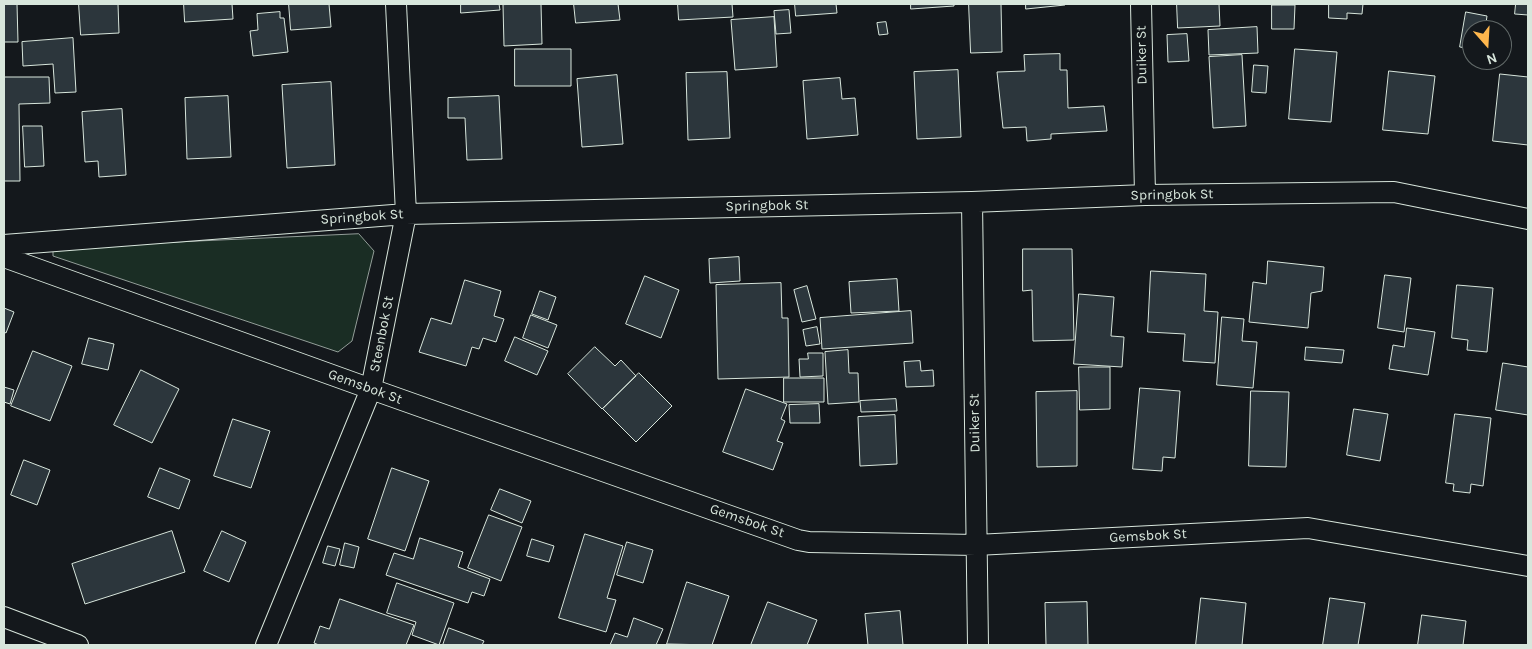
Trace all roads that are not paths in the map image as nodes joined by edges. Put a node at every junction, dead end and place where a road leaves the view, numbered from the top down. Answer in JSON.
{"nodes":[{"id":1,"x":396,"y":4,"type":"edge"},
{"id":2,"x":1141,"y":4,"type":"edge"},
{"id":3,"x":1145,"y":196,"type":"junction"},
{"id":4,"x":972,"y":202,"type":"junction"},
{"id":5,"x":406,"y":214,"type":"junction"},
{"id":6,"x":1528,"y":219,"type":"edge"},
{"id":7,"x":4,"y":245,"type":"edge"},
{"id":8,"x":4,"y":256,"type":"edge"},
{"id":9,"x":371,"y":389,"type":"junction"},
{"id":10,"x":976,"y":545,"type":"junction"},
{"id":11,"x":1528,"y":566,"type":"edge"},
{"id":12,"x":4,"y":617,"type":"edge"},
{"id":13,"x":78,"y":645,"type":"edge"},
{"id":14,"x":266,"y":645,"type":"edge"},
{"id":15,"x":978,"y":645,"type":"edge"}],
"edges":[{"from":1,"to":5,"type":"street","name":"Steenbok St"},
{"from":2,"to":3,"type":"street","name":"Duiker St"},
{"from":3,"to":4,"type":"street","name":"Springbok St"},
{"from":3,"to":6,"type":"street","name":"Springbok St"},
{"from":4,"to":5,"type":"street","name":"Springbok St"},
{"from":4,"to":10,"type":"street","name":"Duiker St"},
{"from":5,"to":7,"type":"street","name":"Springbok St"},
{"from":5,"to":9,"type":"street","name":"Steenbok St"},
{"from":8,"to":9,"type":"street","name":"Gemsbok St"},
{"from":9,"to":10,"type":"street","name":"Gemsbok St"},
{"from":9,"to":14,"type":"street","name":"Steenbok St"},
{"from":10,"to":11,"type":"street","name":"Gemsbok St"},
{"from":10,"to":15,"type":"street","name":"Duiker St"},
{"from":12,"to":13,"type":"street"}]}
